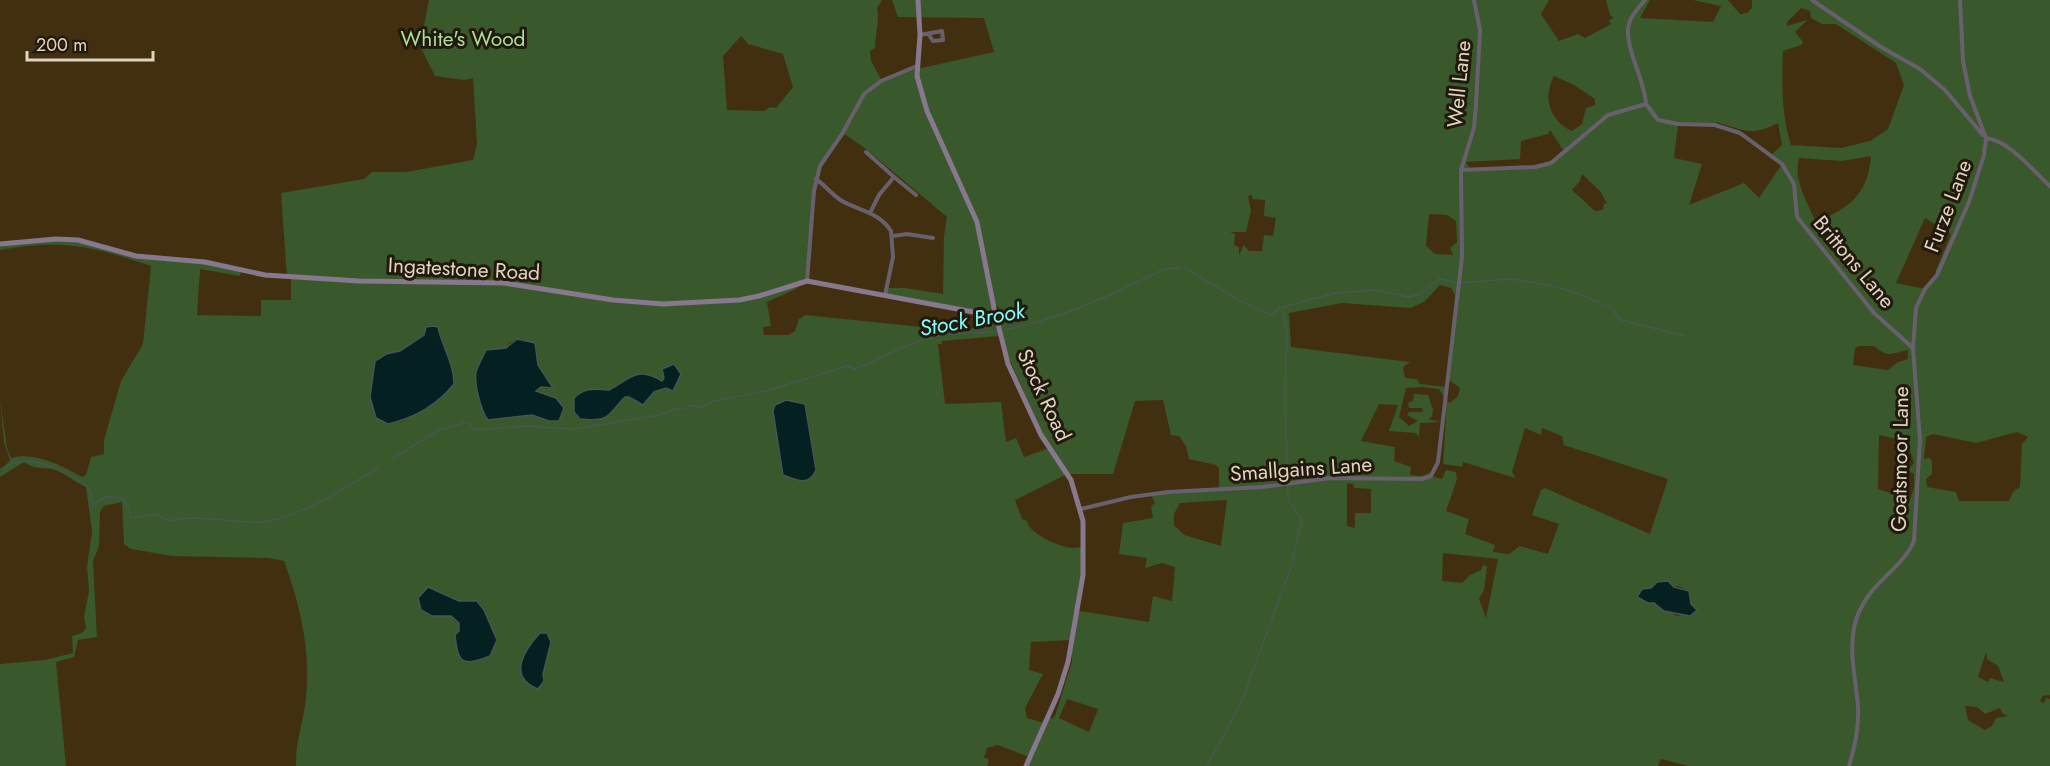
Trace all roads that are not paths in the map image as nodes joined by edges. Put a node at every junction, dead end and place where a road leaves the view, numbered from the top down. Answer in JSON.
{"nodes":[{"id":1,"x":918,"y":0,"type":"edge"},
{"id":2,"x":1474,"y":0,"type":"edge"},
{"id":3,"x":1645,"y":0,"type":"edge"},
{"id":4,"x":1812,"y":0,"type":"edge"},
{"id":5,"x":1960,"y":0,"type":"edge"},
{"id":6,"x":920,"y":35,"type":"junction"},
{"id":7,"x":929,"y":35,"type":"dead end"},
{"id":8,"x":917,"y":66,"type":"junction"},
{"id":9,"x":1646,"y":104,"type":"junction"},
{"id":10,"x":1986,"y":138,"type":"junction"},
{"id":11,"x":866,"y":152,"type":"dead end"},
{"id":12,"x":1461,"y":170,"type":"junction"},
{"id":13,"x":894,"y":177,"type":"junction"},
{"id":14,"x":816,"y":179,"type":"junction"},
{"id":15,"x":2050,"y":186,"type":"edge"},
{"id":16,"x":916,"y":195,"type":"dead end"},
{"id":17,"x":871,"y":211,"type":"junction"},
{"id":18,"x":893,"y":236,"type":"junction"},
{"id":19,"x":933,"y":238,"type":"dead end"},
{"id":20,"x":0,"y":244,"type":"edge"},
{"id":21,"x":807,"y":281,"type":"junction"},
{"id":22,"x":885,"y":296,"type":"junction"},
{"id":23,"x":995,"y":316,"type":"junction"},
{"id":24,"x":1913,"y":348,"type":"junction"},
{"id":25,"x":1081,"y":509,"type":"junction"},
{"id":26,"x":1026,"y":766,"type":"edge"},
{"id":27,"x":1849,"y":766,"type":"edge"}],
"edges":[{"from":1,"to":6,"type":"street","name":"Stock Road"},
{"from":2,"to":12,"type":"street","name":"Well Lane"},
{"from":3,"to":9,"type":"street"},
{"from":4,"to":10,"type":"street"},
{"from":5,"to":10,"type":"street","name":"Furze Lane"},
{"from":6,"to":7,"type":"street"},
{"from":6,"to":8,"type":"street","name":"Stock Road"},
{"from":8,"to":14,"type":"street"},
{"from":8,"to":23,"type":"street","name":"Stock Road"},
{"from":9,"to":12,"type":"street"},
{"from":9,"to":24,"type":"street","name":"Brittons Lane"},
{"from":10,"to":15,"type":"street"},
{"from":10,"to":24,"type":"street","name":"Furze Lane"},
{"from":11,"to":13,"type":"street"},
{"from":12,"to":25,"type":"street","name":"Smallgains Lane"},
{"from":13,"to":16,"type":"street"},
{"from":13,"to":17,"type":"street"},
{"from":14,"to":17,"type":"street"},
{"from":14,"to":21,"type":"street"},
{"from":17,"to":18,"type":"street"},
{"from":18,"to":19,"type":"street"},
{"from":18,"to":22,"type":"street"},
{"from":20,"to":21,"type":"street","name":"Ingatestone Road"},
{"from":21,"to":22,"type":"street","name":"Ingatestone Road"},
{"from":22,"to":23,"type":"street","name":"Ingatestone Road"},
{"from":23,"to":25,"type":"street","name":"Stock Road"},
{"from":24,"to":27,"type":"street","name":"Goatsmoor Lane"},
{"from":25,"to":26,"type":"street","name":"Stock Road"}]}
